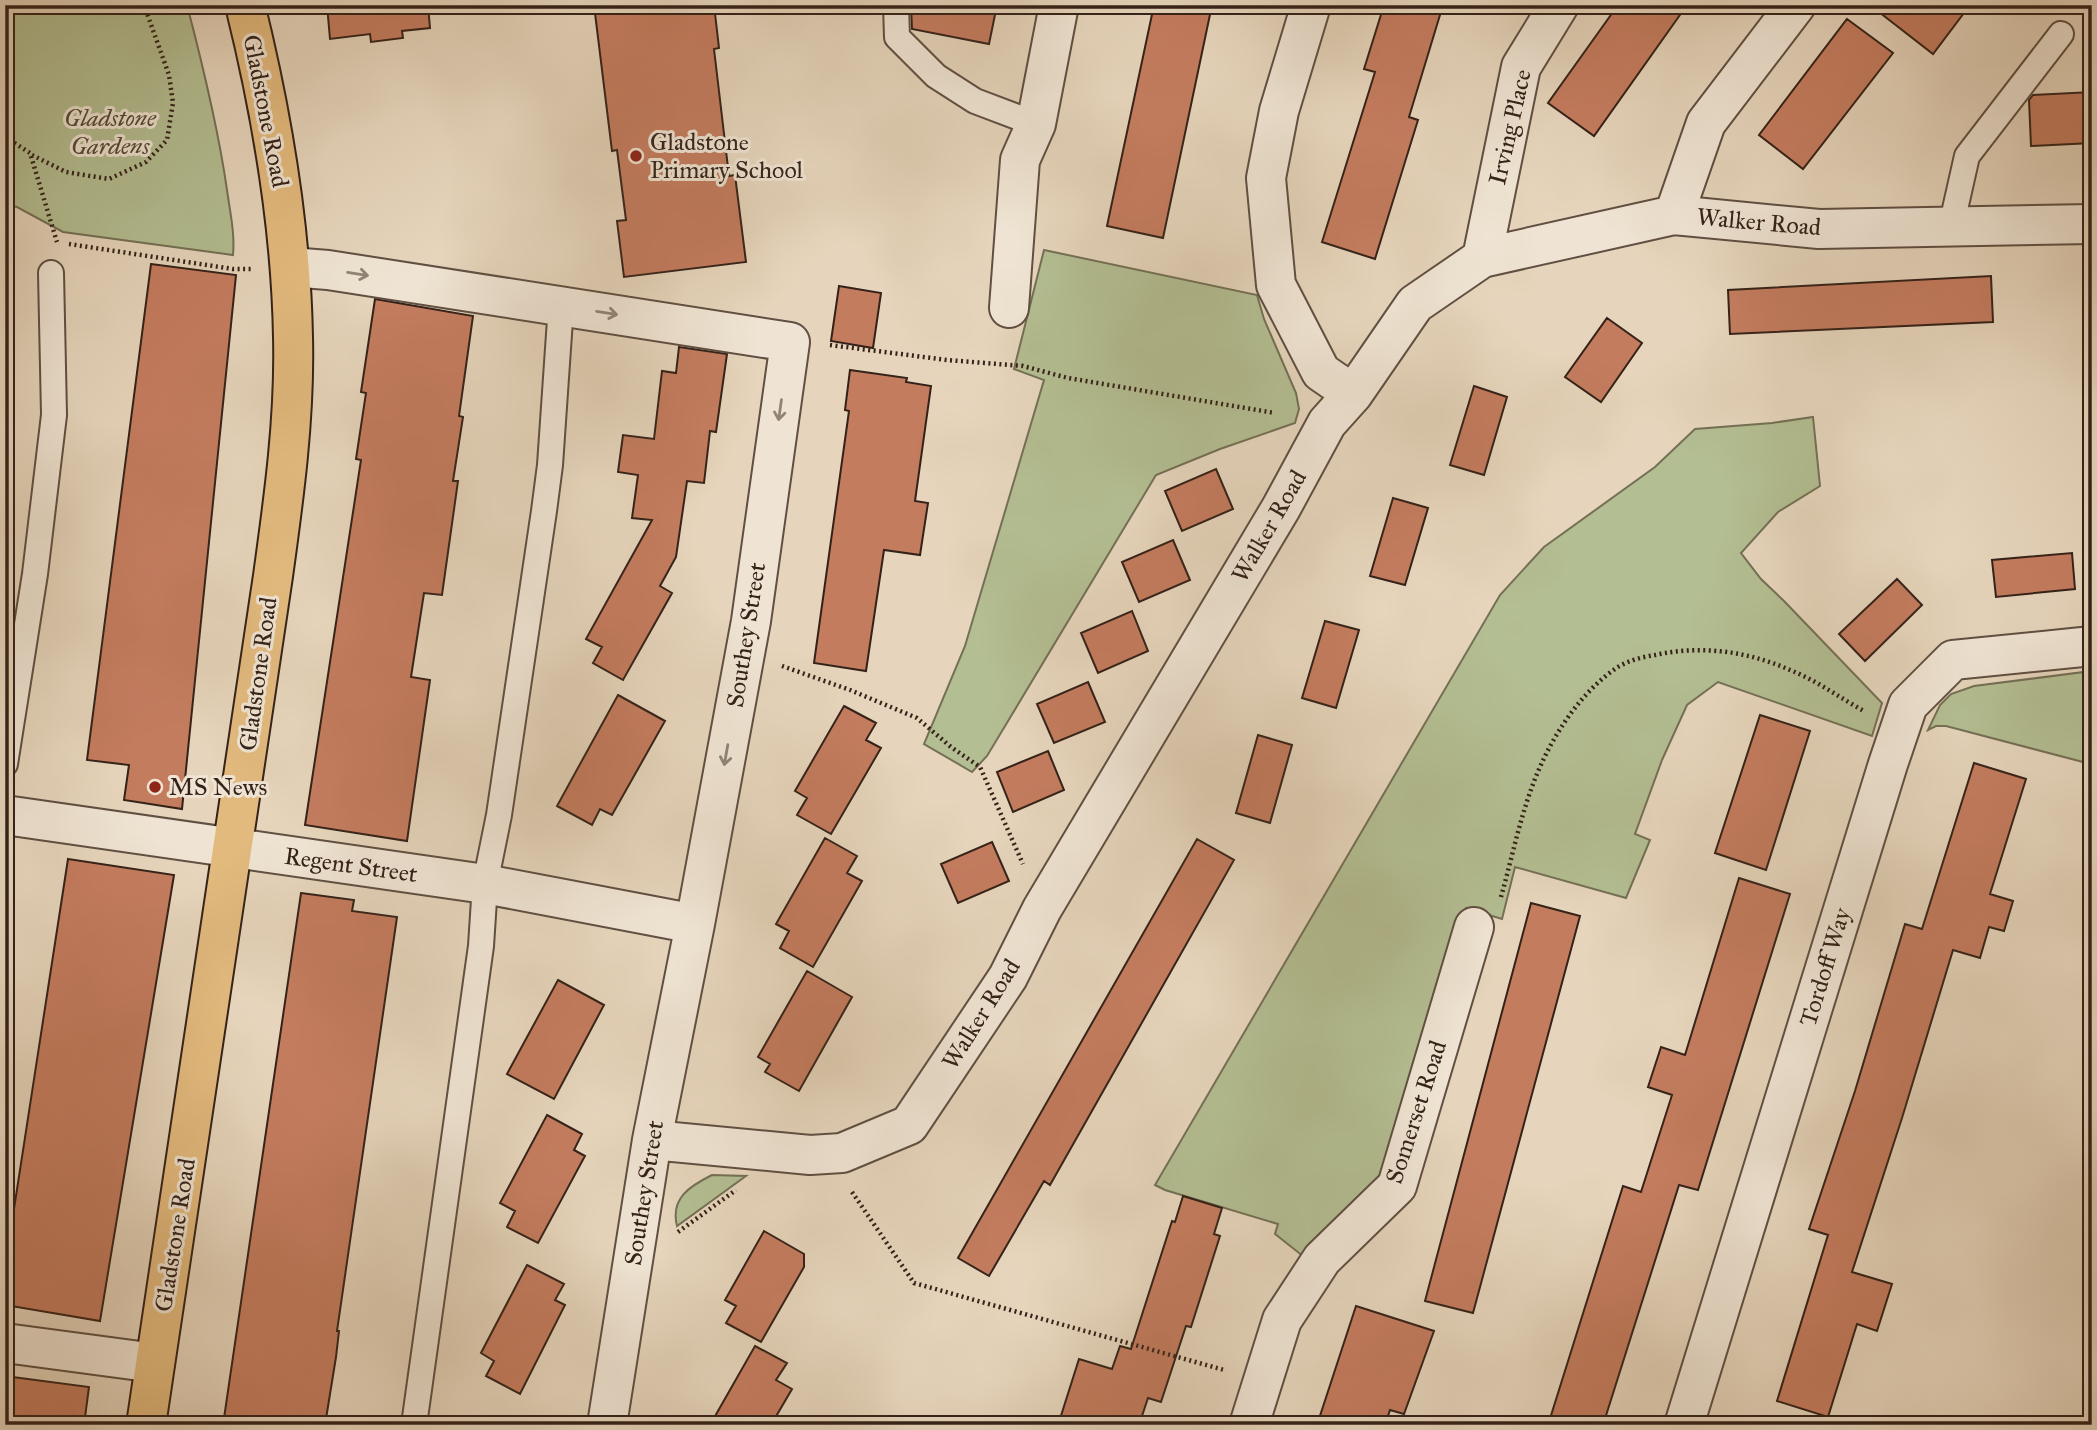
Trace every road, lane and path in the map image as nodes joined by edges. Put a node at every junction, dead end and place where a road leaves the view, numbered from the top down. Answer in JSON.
{"nodes":[{"id":1,"x":144,"y":5,"type":"edge"},
{"id":2,"x":245,"y":5,"type":"edge"},
{"id":3,"x":895,"y":5,"type":"edge"},
{"id":4,"x":1059,"y":5,"type":"edge"},
{"id":5,"x":1311,"y":5,"type":"edge"},
{"id":6,"x":1559,"y":5,"type":"edge"},
{"id":7,"x":1796,"y":5,"type":"edge"},
{"id":8,"x":2061,"y":34,"type":"dead end"},
{"id":9,"x":1036,"y":124,"type":"junction"},
{"id":10,"x":5,"y":137,"type":"edge"},
{"id":11,"x":31,"y":155,"type":"junction"},
{"id":12,"x":1674,"y":215,"type":"junction"},
{"id":13,"x":2092,"y":224,"type":"edge"},
{"id":14,"x":1951,"y":227,"type":"junction"},
{"id":15,"x":1482,"y":258,"type":"junction"},
{"id":16,"x":290,"y":267,"type":"junction"},
{"id":17,"x":51,"y":273,"type":"dead end"},
{"id":18,"x":561,"y":306,"type":"junction"},
{"id":19,"x":1009,"y":308,"type":"dead end"},
{"id":20,"x":790,"y":342,"type":"junction"},
{"id":21,"x":1353,"y":394,"type":"junction"},
{"id":22,"x":1275,"y":413,"type":"dead end"},
{"id":23,"x":2092,"y":646,"type":"edge"},
{"id":24,"x":744,"y":656,"type":"junction"},
{"id":25,"x":1899,"y":730,"type":"junction"},
{"id":26,"x":5,"y":764,"type":"edge"},
{"id":27,"x":5,"y":815,"type":"edge"},
{"id":28,"x":233,"y":849,"type":"junction"},
{"id":29,"x":485,"y":884,"type":"junction"},
{"id":30,"x":1042,"y":909,"type":"junction"},
{"id":31,"x":695,"y":924,"type":"junction"},
{"id":32,"x":1474,"y":927,"type":"joint"},
{"id":33,"x":652,"y":1140,"type":"junction"},
{"id":34,"x":850,"y":1189,"type":"dead end"},
{"id":35,"x":5,"y":1343,"type":"edge"},
{"id":36,"x":155,"y":1363,"type":"junction"},
{"id":37,"x":1262,"y":1381,"type":"junction"},
{"id":38,"x":146,"y":1425,"type":"edge"},
{"id":39,"x":414,"y":1425,"type":"edge"},
{"id":40,"x":607,"y":1425,"type":"edge"},
{"id":41,"x":1249,"y":1425,"type":"edge"},
{"id":42,"x":1684,"y":1425,"type":"edge"}],
"edges":[{"from":1,"to":11,"type":"path"},
{"from":2,"to":16,"type":"main road","name":"Gladstone Road"},
{"from":3,"to":9,"type":"lane"},
{"from":4,"to":9,"type":"street"},
{"from":5,"to":21,"type":"street"},
{"from":6,"to":15,"type":"street","name":"Irving Place"},
{"from":7,"to":12,"type":"street"},
{"from":8,"to":14,"type":"lane"},
{"from":9,"to":19,"type":"street"},
{"from":10,"to":11,"type":"path"},
{"from":11,"to":16,"type":"path"},
{"from":12,"to":14,"type":"street","name":"Walker Road"},
{"from":12,"to":15,"type":"street","name":"Walker Road"},
{"from":13,"to":14,"type":"street","name":"Walker Road"},
{"from":15,"to":21,"type":"street","name":"Walker Road"},
{"from":16,"to":18,"type":"street","one_way":true},
{"from":16,"to":28,"type":"main road","name":"Gladstone Road"},
{"from":17,"to":26,"type":"lane"},
{"from":18,"to":20,"type":"street","one_way":true},
{"from":18,"to":29,"type":"lane"},
{"from":20,"to":22,"type":"path"},
{"from":20,"to":24,"type":"street","name":"Southey Street","one_way":true},
{"from":21,"to":30,"type":"street","name":"Walker Road"},
{"from":23,"to":25,"type":"street","name":"Tordoff Way"},
{"from":24,"to":30,"type":"path"},
{"from":24,"to":31,"type":"street","name":"Southey Street","one_way":true},
{"from":25,"to":32,"type":"path"},
{"from":25,"to":42,"type":"street","name":"Tordoff Way"},
{"from":27,"to":28,"type":"street","name":"Regent Street"},
{"from":28,"to":29,"type":"street","name":"Regent Street"},
{"from":28,"to":36,"type":"main road","name":"Gladstone Road"},
{"from":29,"to":31,"type":"street","name":"Regent Street"},
{"from":29,"to":39,"type":"lane"},
{"from":30,"to":33,"type":"street","name":"Walker Road"},
{"from":31,"to":33,"type":"street","name":"Southey Street"},
{"from":32,"to":37,"type":"street","name":"Somerset Road"},
{"from":33,"to":40,"type":"street","name":"Southey Street"},
{"from":34,"to":37,"type":"path"},
{"from":35,"to":36,"type":"street"},
{"from":36,"to":38,"type":"main road","name":"Gladstone Road"},
{"from":37,"to":41,"type":"street","name":"Somerset Road"}]}
